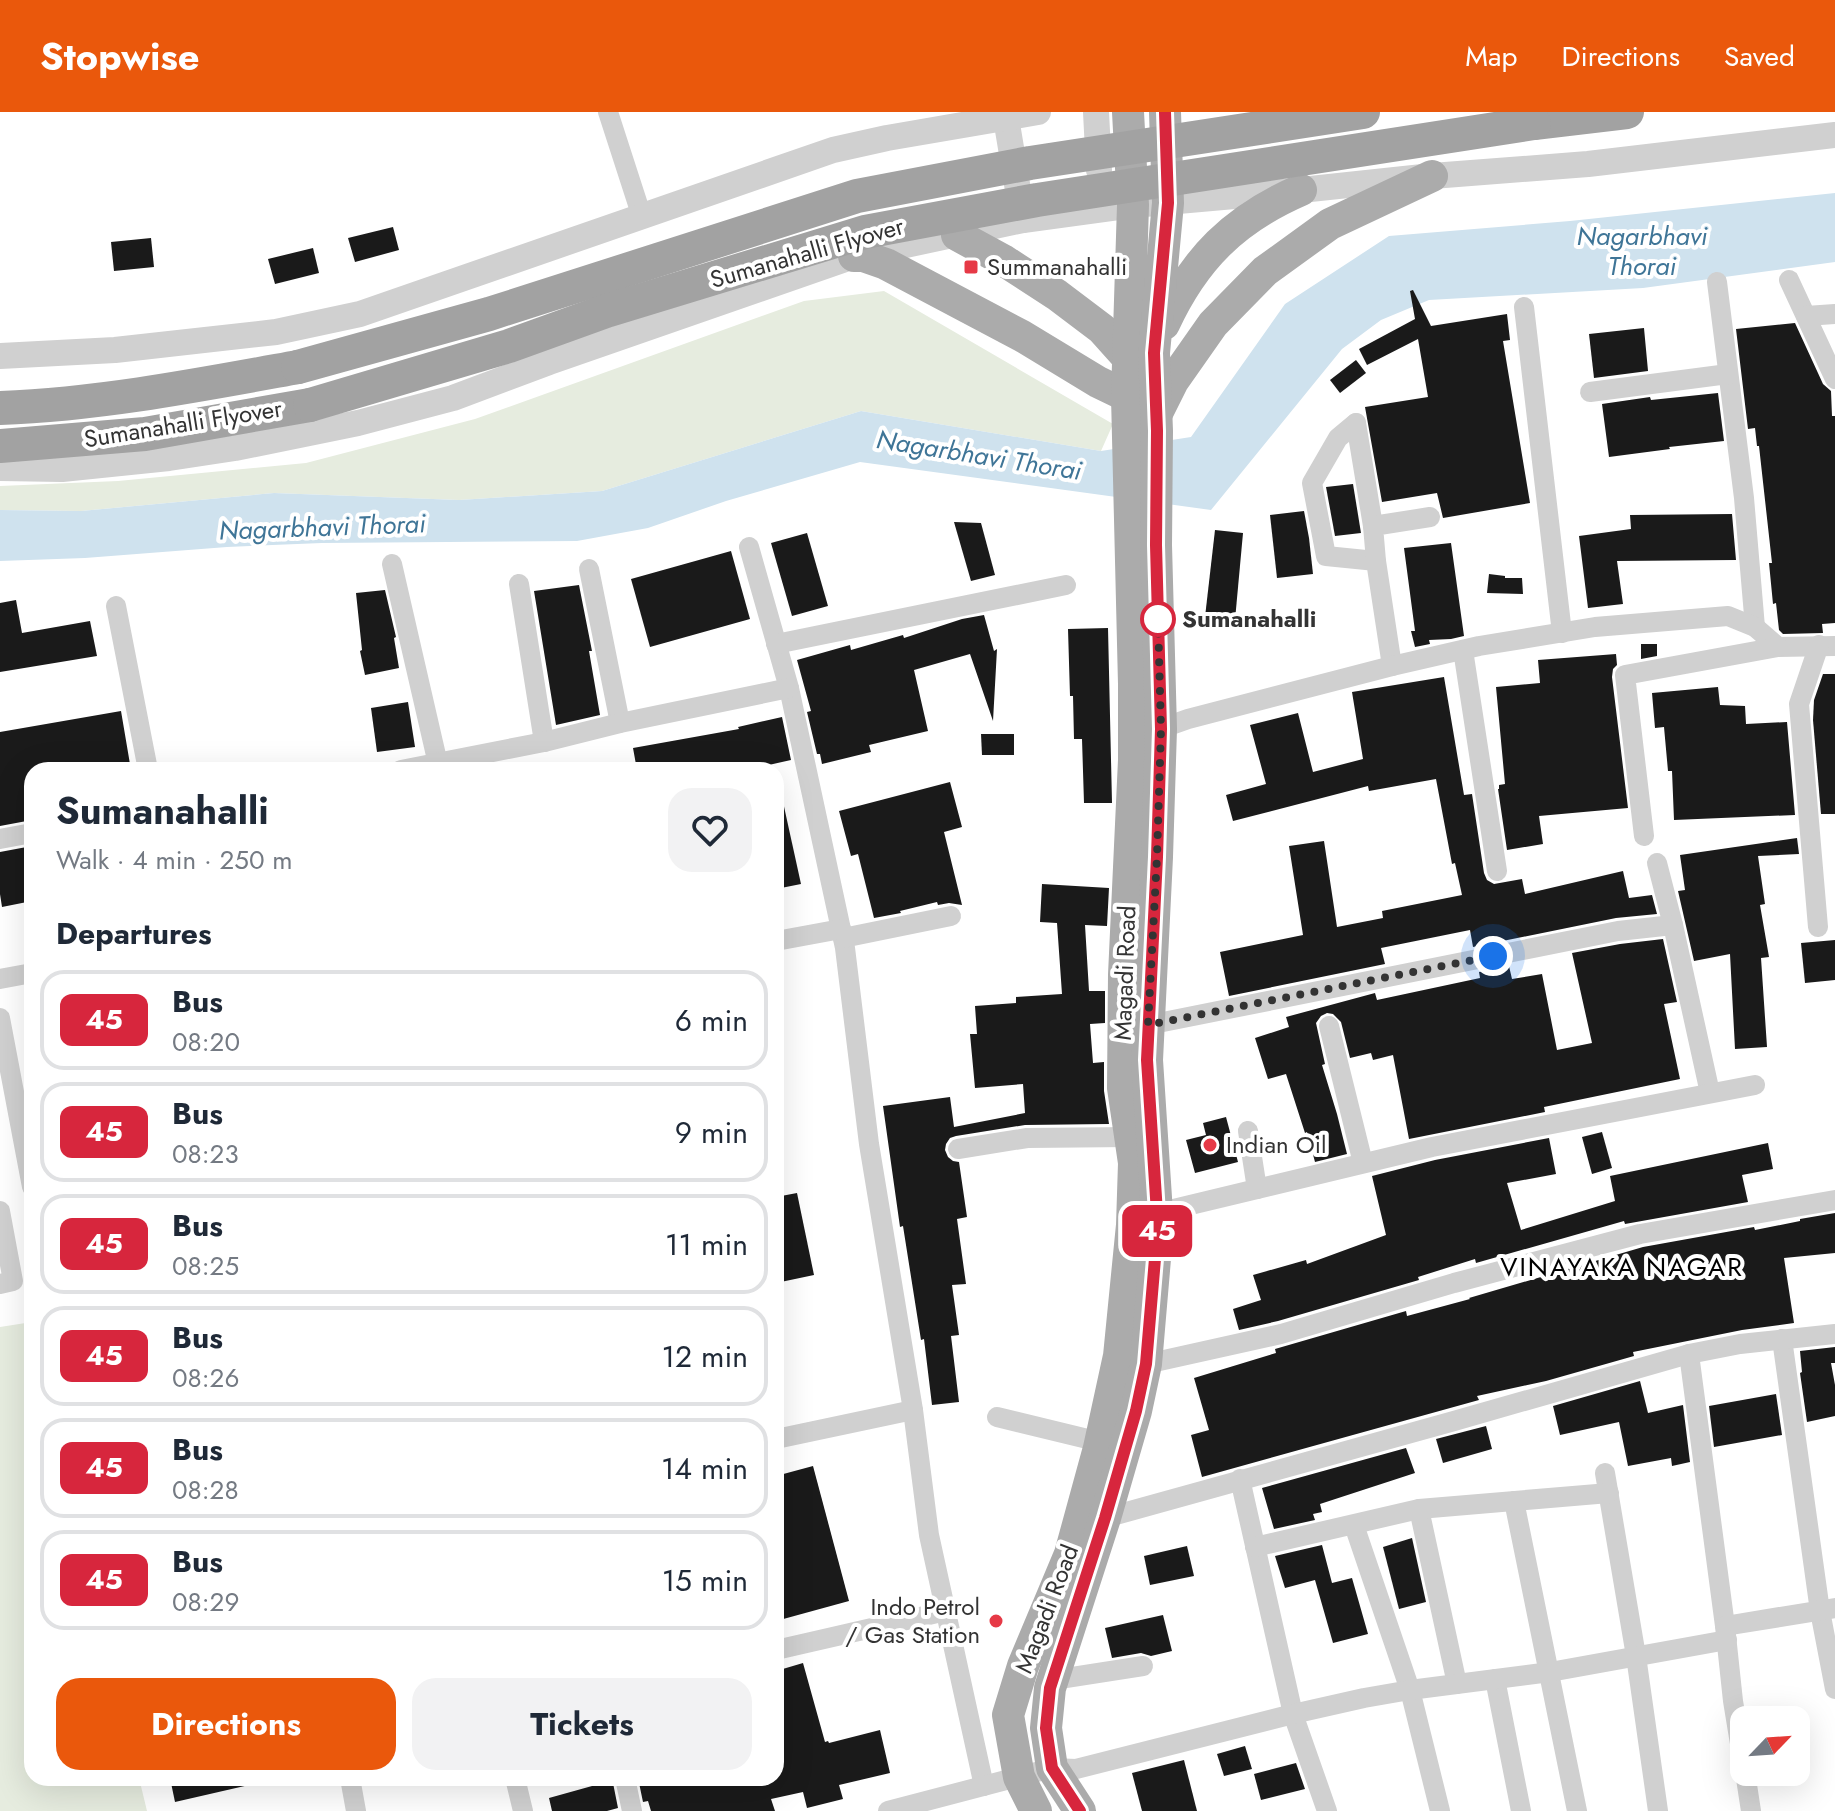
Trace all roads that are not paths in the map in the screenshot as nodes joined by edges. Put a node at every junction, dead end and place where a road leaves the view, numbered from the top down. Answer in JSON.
{"nodes":[{"id":1,"x":608,"y":112,"type":"edge"},
{"id":2,"x":1038,"y":112,"type":"edge"},
{"id":3,"x":1096,"y":112,"type":"edge"},
{"id":4,"x":1128,"y":112,"type":"edge"},
{"id":5,"x":1165,"y":112,"type":"edge"},
{"id":6,"x":1259,"y":112,"type":"edge"},
{"id":7,"x":1363,"y":112,"type":"edge"},
{"id":8,"x":1627,"y":112,"type":"edge"},
{"id":9,"x":1006,"y":118,"type":"junction"},
{"id":10,"x":1835,"y":135,"type":"edge"},
{"id":11,"x":1432,"y":176,"type":"junction"},
{"id":12,"x":1301,"y":190,"type":"junction"},
{"id":13,"x":1267,"y":193,"type":"junction"},
{"id":14,"x":1168,"y":203,"type":"junction"},
{"id":15,"x":1133,"y":205,"type":"junction"},
{"id":16,"x":1101,"y":209,"type":"junction"},
{"id":17,"x":642,"y":217,"type":"junction"},
{"id":18,"x":1023,"y":220,"type":"junction"},
{"id":19,"x":957,"y":235,"type":"junction"},
{"id":20,"x":854,"y":256,"type":"junction"},
{"id":21,"x":1789,"y":280,"type":"dead end"},
{"id":22,"x":1717,"y":282,"type":"dead end"},
{"id":23,"x":1524,"y":307,"type":"dead end"},
{"id":24,"x":1835,"y":314,"type":"edge"},
{"id":25,"x":1806,"y":316,"type":"junction"},
{"id":26,"x":1141,"y":355,"type":"junction"},
{"id":27,"x":0,"y":356,"type":"edge"},
{"id":28,"x":1728,"y":374,"type":"junction"},
{"id":29,"x":1835,"y":379,"type":"edge"},
{"id":30,"x":1590,"y":392,"type":"dead end"},
{"id":31,"x":1127,"y":396,"type":"junction"},
{"id":32,"x":0,"y":408,"type":"edge"},
{"id":33,"x":1147,"y":425,"type":"junction"},
{"id":34,"x":0,"y":446,"type":"edge"},
{"id":35,"x":0,"y":468,"type":"edge"},
{"id":36,"x":1430,"y":517,"type":"dead end"},
{"id":37,"x":1373,"y":526,"type":"junction"},
{"id":38,"x":749,"y":547,"type":"dead end"},
{"id":39,"x":1376,"y":561,"type":"junction"},
{"id":40,"x":392,"y":564,"type":"dead end"},
{"id":41,"x":589,"y":569,"type":"dead end"},
{"id":42,"x":519,"y":584,"type":"dead end"},
{"id":43,"x":1066,"y":585,"type":"dead end"},
{"id":44,"x":116,"y":606,"type":"dead end"},
{"id":45,"x":1755,"y":627,"type":"junction"},
{"id":46,"x":1562,"y":633,"type":"junction"},
{"id":47,"x":776,"y":644,"type":"junction"},
{"id":48,"x":1827,"y":646,"type":"edge"},
{"id":49,"x":1778,"y":647,"type":"junction"},
{"id":50,"x":1463,"y":650,"type":"junction"},
{"id":51,"x":1392,"y":666,"type":"junction"},
{"id":52,"x":789,"y":688,"type":"junction"},
{"id":53,"x":620,"y":723,"type":"junction"},
{"id":54,"x":1148,"y":732,"type":"junction"},
{"id":55,"x":544,"y":742,"type":"junction"},
{"id":56,"x":146,"y":762,"type":"edge"},
{"id":57,"x":438,"y":762,"type":"edge"},
{"id":58,"x":448,"y":762,"type":"edge"},
{"id":59,"x":24,"y":834,"type":"edge"},
{"id":60,"x":1644,"y":836,"type":"dead end"},
{"id":61,"x":0,"y":839,"type":"edge"},
{"id":62,"x":1657,"y":863,"type":"dead end"},
{"id":63,"x":1497,"y":871,"type":"dead end"},
{"id":64,"x":951,"y":916,"type":"dead end"},
{"id":65,"x":1673,"y":925,"type":"junction"},
{"id":66,"x":1818,"y":927,"type":"dead end"},
{"id":67,"x":842,"y":934,"type":"junction"},
{"id":68,"x":784,"y":940,"type":"edge"},
{"id":69,"x":24,"y":974,"type":"edge"},
{"id":70,"x":0,"y":979,"type":"edge"},
{"id":71,"x":1148,"y":1025,"type":"junction"},
{"id":72,"x":1329,"y":1026,"type":"dead end"},
{"id":73,"x":1,"y":1028,"type":"edge"},
{"id":74,"x":1755,"y":1085,"type":"dead end"},
{"id":75,"x":1710,"y":1093,"type":"junction"},
{"id":76,"x":1248,"y":1131,"type":"dead end"},
{"id":77,"x":24,"y":1136,"type":"edge"},
{"id":78,"x":1130,"y":1137,"type":"junction"},
{"id":79,"x":958,"y":1149,"type":"dead end"},
{"id":80,"x":1363,"y":1163,"type":"junction"},
{"id":81,"x":1257,"y":1189,"type":"junction"},
{"id":82,"x":1835,"y":1200,"type":"edge"},
{"id":83,"x":0,"y":1211,"type":"edge"},
{"id":84,"x":1157,"y":1213,"type":"junction"},
{"id":85,"x":0,"y":1284,"type":"edge"},
{"id":86,"x":1835,"y":1334,"type":"edge"},
{"id":87,"x":1782,"y":1339,"type":"junction"},
{"id":88,"x":1689,"y":1354,"type":"junction"},
{"id":89,"x":1146,"y":1364,"type":"junction"},
{"id":90,"x":913,"y":1410,"type":"junction"},
{"id":91,"x":997,"y":1417,"type":"dead end"},
{"id":92,"x":784,"y":1437,"type":"edge"},
{"id":93,"x":1100,"y":1442,"type":"junction"},
{"id":94,"x":1240,"y":1479,"type":"junction"},
{"id":95,"x":1514,"y":1501,"type":"junction"},
{"id":96,"x":1419,"y":1509,"type":"junction"},
{"id":97,"x":1105,"y":1518,"type":"junction"},
{"id":98,"x":1354,"y":1525,"type":"junction"},
{"id":99,"x":1255,"y":1547,"type":"junction"},
{"id":100,"x":1827,"y":1610,"type":"edge"},
{"id":101,"x":946,"y":1611,"type":"junction"},
{"id":102,"x":1726,"y":1633,"type":"junction"},
{"id":103,"x":784,"y":1648,"type":"edge"},
{"id":104,"x":1636,"y":1656,"type":"junction"},
{"id":105,"x":1143,"y":1666,"type":"dead end"},
{"id":106,"x":1550,"y":1672,"type":"junction"},
{"id":107,"x":1495,"y":1679,"type":"junction"},
{"id":108,"x":1053,"y":1680,"type":"junction"},
{"id":109,"x":1457,"y":1684,"type":"junction"},
{"id":110,"x":1835,"y":1689,"type":"edge"},
{"id":111,"x":1410,"y":1690,"type":"junction"},
{"id":112,"x":1734,"y":1706,"type":"edge"},
{"id":113,"x":1293,"y":1714,"type":"junction"},
{"id":114,"x":1052,"y":1768,"type":"junction"},
{"id":115,"x":1019,"y":1777,"type":"junction"},
{"id":116,"x":351,"y":1786,"type":"edge"},
{"id":117,"x":517,"y":1786,"type":"edge"},
{"id":118,"x":627,"y":1786,"type":"edge"},
{"id":119,"x":984,"y":1786,"type":"junction"},
{"id":120,"x":1747,"y":1786,"type":"edge"},
{"id":121,"x":356,"y":1811,"type":"edge"},
{"id":122,"x":523,"y":1811,"type":"edge"},
{"id":123,"x":632,"y":1811,"type":"edge"},
{"id":124,"x":888,"y":1811,"type":"edge"},
{"id":125,"x":1036,"y":1811,"type":"edge"},
{"id":126,"x":1080,"y":1811,"type":"edge"},
{"id":127,"x":1327,"y":1811,"type":"edge"},
{"id":128,"x":1440,"y":1811,"type":"edge"},
{"id":129,"x":1521,"y":1811,"type":"edge"},
{"id":130,"x":1577,"y":1811,"type":"edge"},
{"id":131,"x":1658,"y":1811,"type":"edge"},
{"id":132,"x":1751,"y":1811,"type":"edge"}],
"edges":[{"from":1,"to":17,"type":"street"},
{"from":2,"to":9,"type":"street"},
{"from":3,"to":16,"type":"street"},
{"from":4,"to":15,"type":"main road","name":"Magadi Road"},
{"from":5,"to":14,"type":"main road","name":"Magadi Road"},
{"from":6,"to":13,"type":"street"},
{"from":7,"to":32,"type":"highway","name":"Sumanahalli Flyover","bridge":true},
{"from":8,"to":34,"type":"highway","name":"Sumanahalli Flyover","bridge":true},
{"from":9,"to":17,"type":"street"},
{"from":9,"to":18,"type":"street"},
{"from":10,"to":11,"type":"street"},
{"from":11,"to":12,"type":"street"},
{"from":11,"to":33,"type":"main road"},
{"from":12,"to":13,"type":"street"},
{"from":12,"to":26,"type":"main road"},
{"from":13,"to":14,"type":"street"},
{"from":14,"to":15,"type":"street"},
{"from":14,"to":26,"type":"main road","name":"Magadi Road"},
{"from":15,"to":16,"type":"street"},
{"from":15,"to":26,"type":"main road","name":"Magadi Road"},
{"from":16,"to":18,"type":"street"},
{"from":17,"to":27,"type":"street"},
{"from":18,"to":19,"type":"street"},
{"from":19,"to":20,"type":"street"},
{"from":19,"to":26,"type":"main road"},
{"from":20,"to":31,"type":"main road"},
{"from":20,"to":35,"type":"street"},
{"from":21,"to":25,"type":"street"},
{"from":22,"to":28,"type":"street"},
{"from":23,"to":46,"type":"street"},
{"from":24,"to":25,"type":"street"},
{"from":25,"to":29,"type":"street"},
{"from":26,"to":31,"type":"main road","name":"Magadi Road"},
{"from":26,"to":33,"type":"main road","name":"Magadi Road"},
{"from":28,"to":30,"type":"street"},
{"from":28,"to":45,"type":"street"},
{"from":31,"to":33,"type":"main road","name":"Magadi Road"},
{"from":33,"to":54,"type":"main road","name":"Magadi Road"},
{"from":36,"to":37,"type":"street"},
{"from":37,"to":39,"type":"street"},
{"from":37,"to":39,"type":"street"},
{"from":38,"to":47,"type":"street"},
{"from":39,"to":51,"type":"street"},
{"from":40,"to":57,"type":"street"},
{"from":41,"to":53,"type":"street"},
{"from":42,"to":55,"type":"street"},
{"from":43,"to":47,"type":"street"},
{"from":44,"to":56,"type":"street"},
{"from":45,"to":46,"type":"street"},
{"from":45,"to":49,"type":"street"},
{"from":46,"to":50,"type":"street"},
{"from":47,"to":52,"type":"street"},
{"from":48,"to":49,"type":"street"},
{"from":48,"to":66,"type":"street"},
{"from":49,"to":60,"type":"street"},
{"from":50,"to":51,"type":"street"},
{"from":50,"to":63,"type":"street"},
{"from":51,"to":54,"type":"street"},
{"from":52,"to":53,"type":"street"},
{"from":52,"to":67,"type":"street"},
{"from":53,"to":55,"type":"street"},
{"from":54,"to":71,"type":"main road","name":"Magadi Road"},
{"from":54,"to":78,"type":"main road","name":"Magadi Road"},
{"from":55,"to":58,"type":"street"},
{"from":59,"to":61,"type":"street"},
{"from":62,"to":65,"type":"street"},
{"from":64,"to":67,"type":"street"},
{"from":65,"to":71,"type":"street"},
{"from":65,"to":75,"type":"street"},
{"from":67,"to":68,"type":"street"},
{"from":67,"to":90,"type":"street"},
{"from":69,"to":70,"type":"street"},
{"from":71,"to":84,"type":"main road","name":"Magadi Road"},
{"from":72,"to":80,"type":"street"},
{"from":73,"to":77,"type":"street"},
{"from":74,"to":75,"type":"street"},
{"from":75,"to":80,"type":"street"},
{"from":76,"to":81,"type":"street"},
{"from":78,"to":79,"type":"street"},
{"from":78,"to":93,"type":"main road","name":"Magadi Road"},
{"from":80,"to":81,"type":"street"},
{"from":81,"to":84,"type":"street"},
{"from":82,"to":89,"type":"street"},
{"from":83,"to":85,"type":"street"},
{"from":84,"to":89,"type":"main road","name":"Magadi Road"},
{"from":86,"to":87,"type":"street"},
{"from":87,"to":88,"type":"street"},
{"from":87,"to":100,"type":"street"},
{"from":88,"to":94,"type":"street"},
{"from":88,"to":102,"type":"street"},
{"from":89,"to":97,"type":"main road","name":"Magadi Road"},
{"from":90,"to":92,"type":"street"},
{"from":90,"to":101,"type":"street"},
{"from":91,"to":93,"type":"street"},
{"from":93,"to":115,"type":"main road","name":"Magadi Road"},
{"from":94,"to":97,"type":"street"},
{"from":94,"to":99,"type":"street"},
{"from":95,"to":96,"type":"street"},
{"from":95,"to":104,"type":"street"},
{"from":95,"to":106,"type":"street"},
{"from":96,"to":98,"type":"street"},
{"from":96,"to":109,"type":"street"},
{"from":97,"to":108,"type":"main road","name":"Magadi Road"},
{"from":98,"to":99,"type":"street"},
{"from":98,"to":111,"type":"street"},
{"from":99,"to":113,"type":"street"},
{"from":100,"to":102,"type":"street"},
{"from":100,"to":110,"type":"street"},
{"from":101,"to":103,"type":"street"},
{"from":101,"to":119,"type":"street"},
{"from":102,"to":104,"type":"street"},
{"from":102,"to":112,"type":"street"},
{"from":104,"to":106,"type":"street"},
{"from":104,"to":131,"type":"street"},
{"from":105,"to":108,"type":"street"},
{"from":106,"to":107,"type":"street"},
{"from":106,"to":130,"type":"street"},
{"from":107,"to":109,"type":"street"},
{"from":107,"to":129,"type":"street"},
{"from":108,"to":114,"type":"main road","name":"Magadi Road"},
{"from":109,"to":111,"type":"street"},
{"from":111,"to":113,"type":"street"},
{"from":111,"to":128,"type":"street"},
{"from":113,"to":114,"type":"street"},
{"from":113,"to":127,"type":"street"},
{"from":114,"to":115,"type":"street"},
{"from":114,"to":126,"type":"main road","name":"Magadi Road"},
{"from":115,"to":119,"type":"street"},
{"from":115,"to":125,"type":"main road","name":"Magadi Road"},
{"from":116,"to":121,"type":"street"},
{"from":117,"to":122,"type":"street"},
{"from":118,"to":123,"type":"street"},
{"from":119,"to":124,"type":"street"},
{"from":120,"to":132,"type":"street"}]}
